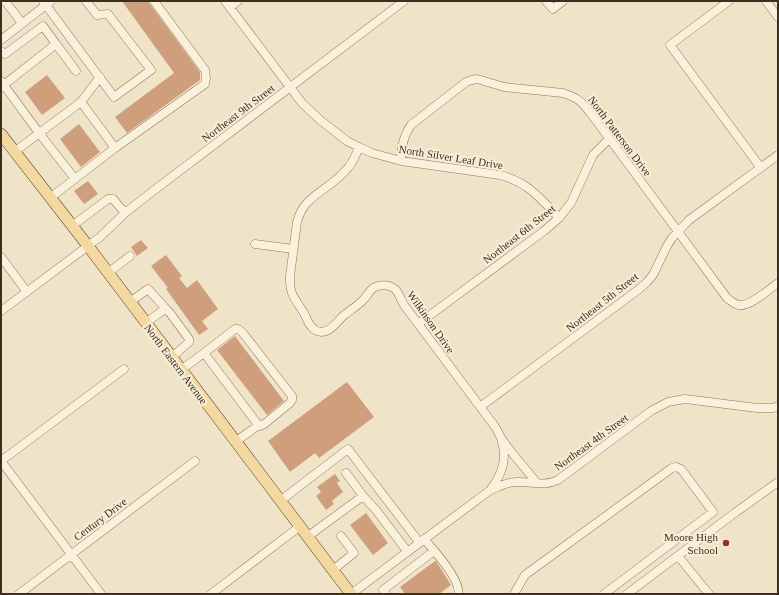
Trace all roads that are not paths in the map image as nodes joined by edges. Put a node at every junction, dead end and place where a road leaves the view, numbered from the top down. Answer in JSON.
{"nodes":[{"id":1,"x":5,"y":1,"type":"edge"},
{"id":2,"x":86,"y":1,"type":"edge"},
{"id":3,"x":154,"y":1,"type":"edge"},
{"id":4,"x":238,"y":1,"type":"edge"},
{"id":5,"x":404,"y":1,"type":"edge"},
{"id":6,"x":546,"y":1,"type":"edge"},
{"id":7,"x":563,"y":1,"type":"edge"},
{"id":8,"x":729,"y":1,"type":"edge"},
{"id":9,"x":766,"y":1,"type":"edge"},
{"id":10,"x":46,"y":2,"type":"edge"},
{"id":11,"x":228,"y":4,"type":"edge"},
{"id":12,"x":778,"y":18,"type":"edge"},
{"id":13,"x":22,"y":23,"type":"junction"},
{"id":14,"x":1,"y":40,"type":"edge"},
{"id":15,"x":56,"y":44,"type":"junction"},
{"id":16,"x":1,"y":51,"type":"edge"},
{"id":17,"x":76,"y":71,"type":"dead end"},
{"id":18,"x":100,"y":77,"type":"junction"},
{"id":19,"x":2,"y":84,"type":"edge"},
{"id":20,"x":290,"y":88,"type":"junction"},
{"id":21,"x":81,"y":102,"type":"junction"},
{"id":22,"x":39,"y":133,"type":"junction"},
{"id":23,"x":1,"y":134,"type":"edge"},
{"id":24,"x":609,"y":139,"type":"junction"},
{"id":25,"x":359,"y":147,"type":"junction"},
{"id":26,"x":115,"y":148,"type":"junction"},
{"id":27,"x":14,"y":152,"type":"junction"},
{"id":28,"x":778,"y":155,"type":"edge"},
{"id":29,"x":401,"y":161,"type":"junction"},
{"id":30,"x":760,"y":168,"type":"junction"},
{"id":31,"x":75,"y":179,"type":"junction"},
{"id":32,"x":50,"y":198,"type":"junction"},
{"id":33,"x":125,"y":213,"type":"junction"},
{"id":34,"x":558,"y":218,"type":"junction"},
{"id":35,"x":72,"y":226,"type":"junction"},
{"id":36,"x":678,"y":232,"type":"junction"},
{"id":37,"x":255,"y":244,"type":"dead end"},
{"id":38,"x":88,"y":246,"type":"junction"},
{"id":39,"x":293,"y":249,"type":"junction"},
{"id":40,"x":130,"y":256,"type":"dead end"},
{"id":41,"x":1,"y":257,"type":"edge"},
{"id":42,"x":108,"y":273,"type":"junction"},
{"id":43,"x":778,"y":283,"type":"edge"},
{"id":44,"x":27,"y":292,"type":"junction"},
{"id":45,"x":130,"y":302,"type":"junction"},
{"id":46,"x":167,"y":310,"type":"junction"},
{"id":47,"x":1,"y":311,"type":"edge"},
{"id":48,"x":146,"y":323,"type":"junction"},
{"id":49,"x":418,"y":324,"type":"junction"},
{"id":50,"x":204,"y":353,"type":"junction"},
{"id":51,"x":172,"y":357,"type":"junction"},
{"id":52,"x":124,"y":369,"type":"dead end"},
{"id":53,"x":181,"y":370,"type":"junction"},
{"id":54,"x":778,"y":406,"type":"edge"},
{"id":55,"x":480,"y":407,"type":"junction"},
{"id":56,"x":259,"y":426,"type":"junction"},
{"id":57,"x":501,"y":438,"type":"junction"},
{"id":58,"x":235,"y":442,"type":"junction"},
{"id":59,"x":1,"y":461,"type":"edge"},
{"id":60,"x":195,"y":461,"type":"dead end"},
{"id":61,"x":346,"y":473,"type":"dead end"},
{"id":62,"x":778,"y":482,"type":"edge"},
{"id":63,"x":537,"y":483,"type":"junction"},
{"id":64,"x":489,"y":491,"type":"junction"},
{"id":65,"x":363,"y":496,"type":"junction"},
{"id":66,"x":280,"y":501,"type":"junction"},
{"id":67,"x":299,"y":527,"type":"junction"},
{"id":68,"x":341,"y":536,"type":"dead end"},
{"id":69,"x":307,"y":537,"type":"junction"},
{"id":70,"x":422,"y":540,"type":"junction"},
{"id":71,"x":407,"y":551,"type":"junction"},
{"id":72,"x":434,"y":551,"type":"junction"},
{"id":73,"x":71,"y":554,"type":"junction"},
{"id":74,"x":678,"y":556,"type":"junction"},
{"id":75,"x":333,"y":570,"type":"junction"},
{"id":76,"x":19,"y":594,"type":"edge"},
{"id":77,"x":101,"y":594,"type":"edge"},
{"id":78,"x":211,"y":594,"type":"edge"},
{"id":79,"x":351,"y":594,"type":"edge"},
{"id":80,"x":386,"y":594,"type":"edge"},
{"id":81,"x":458,"y":594,"type":"edge"},
{"id":82,"x":514,"y":594,"type":"edge"},
{"id":83,"x":604,"y":594,"type":"edge"},
{"id":84,"x":627,"y":594,"type":"edge"},
{"id":85,"x":709,"y":594,"type":"edge"}],
"edges":[{"from":1,"to":13,"type":"street"},
{"from":2,"to":18,"type":"street"},
{"from":3,"to":26,"type":"street"},
{"from":4,"to":11,"type":"street"},
{"from":5,"to":20,"type":"street","name":"Northeast 9th Street"},
{"from":6,"to":7,"type":"street"},
{"from":8,"to":30,"type":"street"},
{"from":9,"to":12,"type":"street"},
{"from":10,"to":13,"type":"street"},
{"from":10,"to":18,"type":"street"},
{"from":11,"to":20,"type":"street","name":"North Silver Leaf Drive"},
{"from":13,"to":14,"type":"street"},
{"from":15,"to":16,"type":"street"},
{"from":15,"to":17,"type":"street"},
{"from":15,"to":19,"type":"street"},
{"from":18,"to":21,"type":"street"},
{"from":19,"to":22,"type":"street"},
{"from":20,"to":25,"type":"street","name":"North Silver Leaf Drive"},
{"from":20,"to":33,"type":"street","name":"Northeast 9th Street"},
{"from":21,"to":22,"type":"street"},
{"from":21,"to":26,"type":"street"},
{"from":22,"to":27,"type":"street"},
{"from":22,"to":31,"type":"street"},
{"from":23,"to":27,"type":"main road","name":"North Eastern Avenue"},
{"from":24,"to":29,"type":"street","name":"North Patterson Drive"},
{"from":24,"to":34,"type":"street","name":"Northeast 6th Street"},
{"from":24,"to":36,"type":"street","name":"North Patterson Drive"},
{"from":25,"to":29,"type":"street","name":"North Silver Leaf Drive"},
{"from":25,"to":39,"type":"street","name":"Wilkinson Drive"},
{"from":26,"to":31,"type":"street"},
{"from":27,"to":32,"type":"main road","name":"North Eastern Avenue"},
{"from":28,"to":30,"type":"street","name":"Northeast 5th Street"},
{"from":29,"to":34,"type":"street","name":"North Silver Leaf Drive"},
{"from":30,"to":36,"type":"street","name":"Northeast 5th Street"},
{"from":31,"to":32,"type":"street"},
{"from":32,"to":35,"type":"main road","name":"North Eastern Avenue"},
{"from":33,"to":35,"type":"street"},
{"from":33,"to":38,"type":"street","name":"Northeast 9th Street"},
{"from":34,"to":49,"type":"street","name":"Northeast 6th Street"},
{"from":35,"to":38,"type":"main road","name":"North Eastern Avenue"},
{"from":36,"to":43,"type":"street","name":"North Patterson Drive"},
{"from":36,"to":55,"type":"street","name":"Northeast 5th Street"},
{"from":37,"to":39,"type":"street"},
{"from":38,"to":42,"type":"main road","name":"North Eastern Avenue"},
{"from":38,"to":44,"type":"street","name":"Northeast 9th Street"},
{"from":39,"to":49,"type":"street","name":"Wilkinson Drive"},
{"from":40,"to":42,"type":"street"},
{"from":41,"to":44,"type":"street"},
{"from":42,"to":45,"type":"main road","name":"North Eastern Avenue"},
{"from":44,"to":47,"type":"street","name":"Northeast 9th Street"},
{"from":45,"to":46,"type":"street"},
{"from":45,"to":48,"type":"main road","name":"North Eastern Avenue"},
{"from":46,"to":48,"type":"street"},
{"from":46,"to":51,"type":"street"},
{"from":48,"to":51,"type":"main road","name":"North Eastern Avenue"},
{"from":49,"to":55,"type":"street","name":"Wilkinson Drive"},
{"from":50,"to":53,"type":"street"},
{"from":50,"to":56,"type":"street"},
{"from":50,"to":56,"type":"street"},
{"from":51,"to":53,"type":"main road","name":"North Eastern Avenue"},
{"from":52,"to":59,"type":"street"},
{"from":53,"to":58,"type":"main road","name":"North Eastern Avenue"},
{"from":54,"to":63,"type":"street","name":"Northeast 4th Street"},
{"from":55,"to":57,"type":"street","name":"Wilkinson Drive"},
{"from":56,"to":58,"type":"street"},
{"from":57,"to":63,"type":"street","name":"Wilkinson Drive"},
{"from":57,"to":64,"type":"street"},
{"from":58,"to":66,"type":"main road","name":"North Eastern Avenue"},
{"from":59,"to":73,"type":"street"},
{"from":60,"to":73,"type":"street","name":"Century Drive"},
{"from":61,"to":65,"type":"street"},
{"from":62,"to":74,"type":"street"},
{"from":63,"to":64,"type":"street","name":"Northeast 4th Street"},
{"from":64,"to":70,"type":"street","name":"Northeast 4th Street"},
{"from":65,"to":69,"type":"street"},
{"from":65,"to":71,"type":"street"},
{"from":66,"to":67,"type":"main road","name":"North Eastern Avenue"},
{"from":66,"to":70,"type":"street"},
{"from":67,"to":69,"type":"main road","name":"North Eastern Avenue"},
{"from":67,"to":78,"type":"street"},
{"from":68,"to":75,"type":"street"},
{"from":69,"to":75,"type":"main road","name":"North Eastern Avenue"},
{"from":70,"to":71,"type":"street","name":"Northeast 4th Street"},
{"from":70,"to":72,"type":"street"},
{"from":71,"to":79,"type":"street","name":"Northeast 4th Street"},
{"from":72,"to":80,"type":"street"},
{"from":72,"to":81,"type":"street"},
{"from":73,"to":76,"type":"street","name":"Century Drive"},
{"from":73,"to":77,"type":"street"},
{"from":74,"to":84,"type":"street"},
{"from":74,"to":85,"type":"street"},
{"from":75,"to":79,"type":"main road","name":"North Eastern Avenue"},
{"from":82,"to":83,"type":"street"}]}
